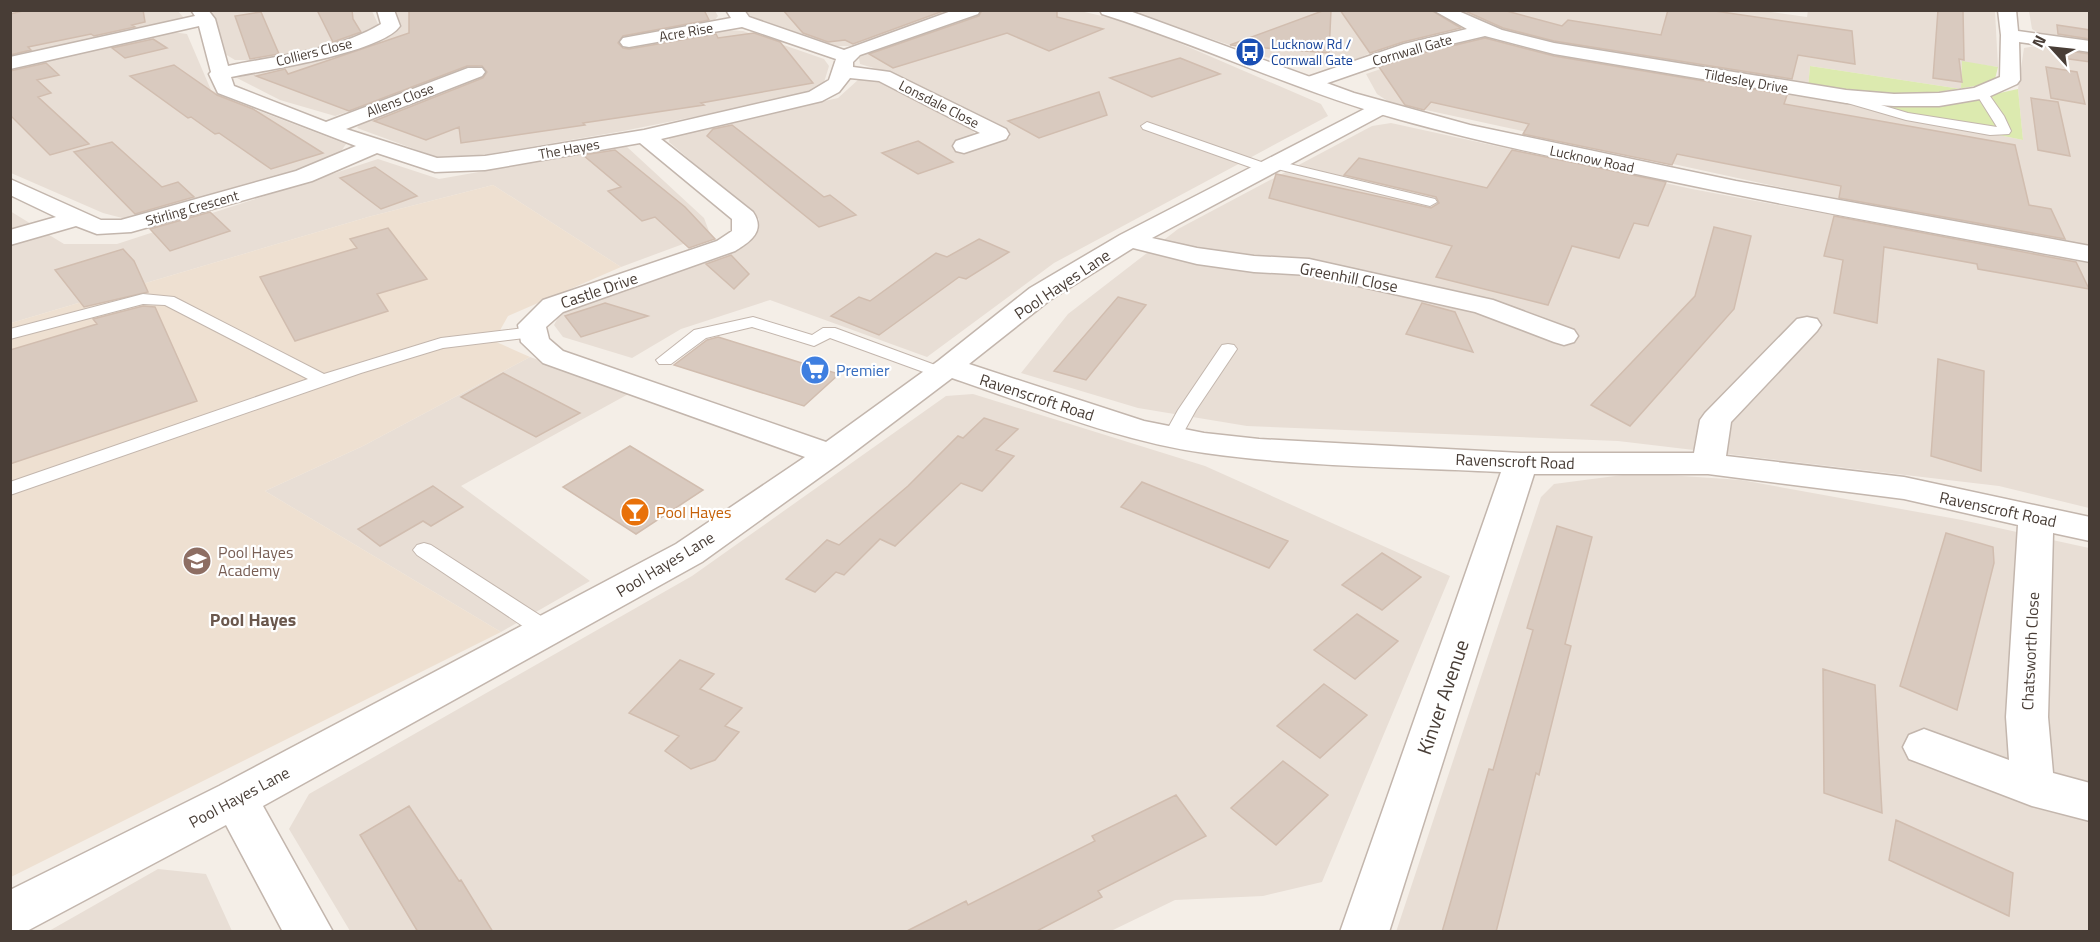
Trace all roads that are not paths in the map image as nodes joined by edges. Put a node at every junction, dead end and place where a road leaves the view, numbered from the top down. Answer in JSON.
{"nodes":[{"id":1,"x":385,"y":10,"type":"edge"},
{"id":2,"x":972,"y":10,"type":"edge"},
{"id":3,"x":1108,"y":10,"type":"edge"},
{"id":4,"x":1441,"y":10,"type":"edge"},
{"id":5,"x":2007,"y":10,"type":"edge"},
{"id":6,"x":203,"y":15,"type":"edge"},
{"id":7,"x":739,"y":16,"type":"edge"},
{"id":8,"x":1482,"y":31,"type":"junction"},
{"id":9,"x":2010,"y":35,"type":"junction"},
{"id":10,"x":627,"y":42,"type":"dead end"},
{"id":11,"x":2090,"y":46,"type":"edge"},
{"id":12,"x":10,"y":63,"type":"edge"},
{"id":13,"x":846,"y":64,"type":"junction"},
{"id":14,"x":482,"y":71,"type":"dead end"},
{"id":15,"x":219,"y":74,"type":"junction"},
{"id":16,"x":1309,"y":83,"type":"junction"},
{"id":17,"x":1981,"y":92,"type":"junction"},
{"id":18,"x":1834,"y":95,"type":"junction"},
{"id":19,"x":1381,"y":108,"type":"junction"},
{"id":20,"x":1147,"y":126,"type":"dead end"},
{"id":21,"x":326,"y":129,"type":"junction"},
{"id":22,"x":644,"y":136,"type":"junction"},
{"id":23,"x":375,"y":146,"type":"junction"},
{"id":24,"x":964,"y":146,"type":"dead end"},
{"id":25,"x":1269,"y":166,"type":"junction"},
{"id":26,"x":10,"y":186,"type":"edge"},
{"id":27,"x":1430,"y":202,"type":"dead end"},
{"id":28,"x":78,"y":218,"type":"junction"},
{"id":29,"x":10,"y":238,"type":"edge"},
{"id":30,"x":1129,"y":240,"type":"junction"},
{"id":31,"x":2090,"y":254,"type":"edge"},
{"id":32,"x":1808,"y":325,"type":"dead end"},
{"id":33,"x":533,"y":332,"type":"junction"},
{"id":34,"x":10,"y":334,"type":"edge"},
{"id":35,"x":1564,"y":336,"type":"dead end"},
{"id":36,"x":1228,"y":349,"type":"dead end"},
{"id":37,"x":665,"y":360,"type":"dead end"},
{"id":38,"x":944,"y":370,"type":"junction"},
{"id":39,"x":322,"y":380,"type":"junction"},
{"id":40,"x":1172,"y":437,"type":"junction"},
{"id":41,"x":830,"y":455,"type":"junction"},
{"id":42,"x":1521,"y":463,"type":"junction"},
{"id":43,"x":1708,"y":464,"type":"junction"},
{"id":44,"x":10,"y":489,"type":"edge"},
{"id":45,"x":2036,"y":516,"type":"junction"},
{"id":46,"x":2090,"y":529,"type":"edge"},
{"id":47,"x":424,"y":550,"type":"dead end"},
{"id":48,"x":547,"y":631,"type":"junction"},
{"id":49,"x":1924,"y":747,"type":"dead end"},
{"id":50,"x":2032,"y":787,"type":"junction"},
{"id":51,"x":235,"y":799,"type":"junction"},
{"id":52,"x":2090,"y":802,"type":"edge"},
{"id":53,"x":10,"y":915,"type":"edge"},
{"id":54,"x":309,"y":932,"type":"edge"},
{"id":55,"x":1364,"y":932,"type":"edge"}],
"edges":[{"from":1,"to":15,"type":"street","name":"Colliers Close"},
{"from":2,"to":13,"type":"street","name":"The Hayes"},
{"from":3,"to":16,"type":"street","name":"Lucknow Road"},
{"from":4,"to":8,"type":"street","name":"Tildesley Drive"},
{"from":5,"to":9,"type":"street"},
{"from":6,"to":12,"type":"street"},
{"from":6,"to":15,"type":"street","name":"The Hayes"},
{"from":7,"to":10,"type":"street","name":"Acre Rise"},
{"from":7,"to":13,"type":"street"},
{"from":8,"to":16,"type":"street","name":"Cornwall Gate"},
{"from":8,"to":18,"type":"street","name":"Tildesley Drive"},
{"from":9,"to":11,"type":"street"},
{"from":9,"to":17,"type":"street","name":"Tildesley Drive"},
{"from":13,"to":22,"type":"street","name":"The Hayes"},
{"from":13,"to":24,"type":"street","name":"Lonsdale Close"},
{"from":14,"to":21,"type":"street","name":"Allens Close"},
{"from":15,"to":21,"type":"street","name":"The Hayes"},
{"from":16,"to":19,"type":"street","name":"Lucknow Road"},
{"from":17,"to":18,"type":"street","name":"Tildesley Drive"},
{"from":17,"to":18,"type":"lane"},
{"from":19,"to":25,"type":"street","name":"Pool Hayes Lane"},
{"from":19,"to":31,"type":"street","name":"Lucknow Road"},
{"from":20,"to":25,"type":"lane"},
{"from":21,"to":23,"type":"street","name":"The Hayes"},
{"from":22,"to":23,"type":"street","name":"The Hayes"},
{"from":22,"to":33,"type":"street","name":"Castle Drive"},
{"from":23,"to":28,"type":"street","name":"Stirling Crescent"},
{"from":25,"to":27,"type":"lane"},
{"from":25,"to":30,"type":"street","name":"Pool Hayes Lane"},
{"from":26,"to":28,"type":"street","name":"Stirling Crescent"},
{"from":28,"to":29,"type":"street"},
{"from":30,"to":35,"type":"street","name":"Greenhill Close"},
{"from":30,"to":38,"type":"street","name":"Pool Hayes Lane"},
{"from":32,"to":43,"type":"street"},
{"from":33,"to":39,"type":"lane"},
{"from":33,"to":41,"type":"street"},
{"from":34,"to":39,"type":"lane"},
{"from":36,"to":40,"type":"lane"},
{"from":37,"to":38,"type":"lane"},
{"from":38,"to":40,"type":"street","name":"Ravenscroft Road"},
{"from":38,"to":41,"type":"street","name":"Pool Hayes Lane"},
{"from":39,"to":44,"type":"lane"},
{"from":40,"to":42,"type":"street","name":"Ravenscroft Road"},
{"from":41,"to":48,"type":"street","name":"Pool Hayes Lane"},
{"from":42,"to":43,"type":"street","name":"Ravenscroft Road"},
{"from":42,"to":55,"type":"street","name":"Kinver Avenue"},
{"from":43,"to":45,"type":"street","name":"Ravenscroft Road"},
{"from":45,"to":46,"type":"street","name":"Ravenscroft Road"},
{"from":45,"to":50,"type":"street","name":"Chatsworth Close"},
{"from":47,"to":48,"type":"lane"},
{"from":48,"to":51,"type":"street","name":"Pool Hayes Lane"},
{"from":49,"to":50,"type":"street"},
{"from":50,"to":52,"type":"street"},
{"from":51,"to":53,"type":"street","name":"Pool Hayes Lane"},
{"from":51,"to":54,"type":"street"}]}
